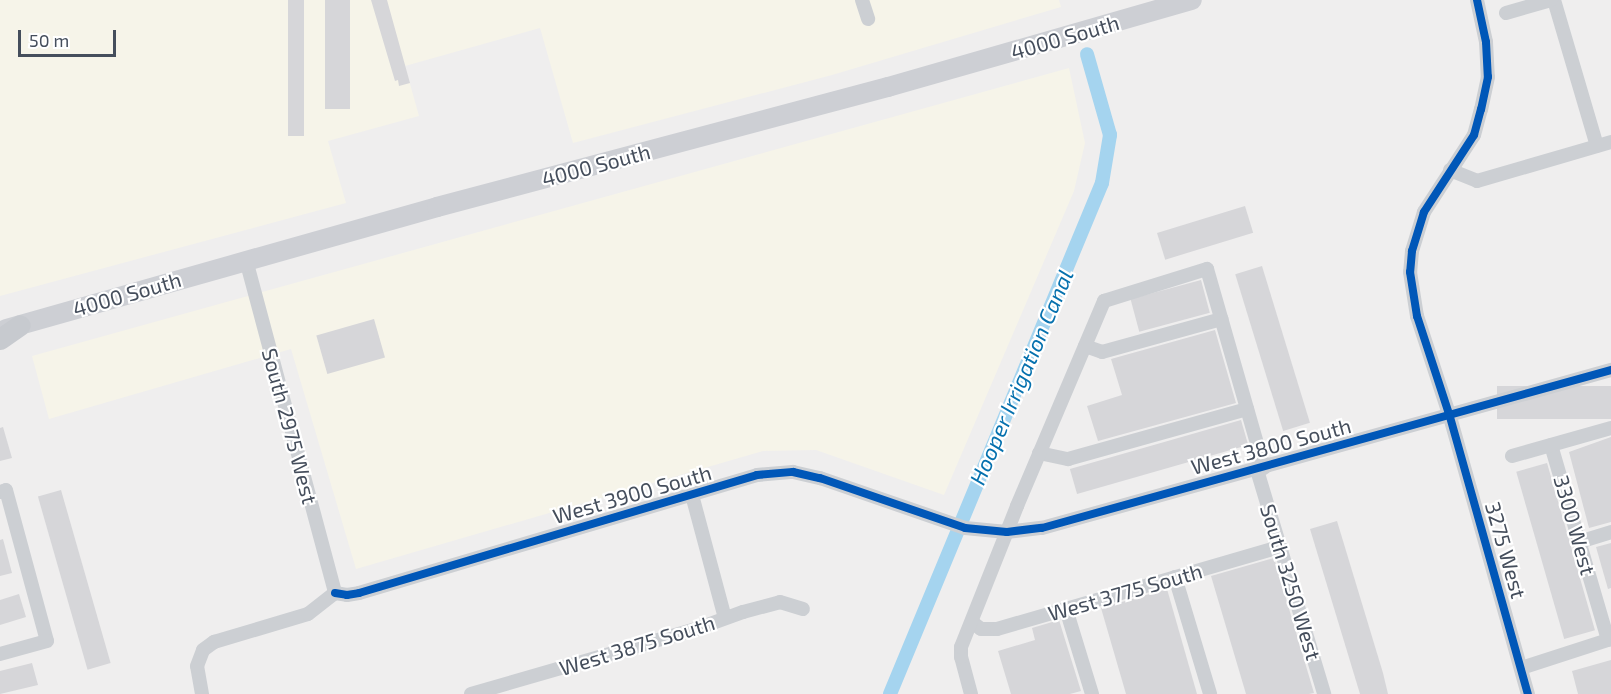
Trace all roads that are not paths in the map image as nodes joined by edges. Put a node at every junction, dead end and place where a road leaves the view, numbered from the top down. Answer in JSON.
{"nodes":[{"id":1,"x":862,"y":0,"type":"edge"},
{"id":2,"x":1192,"y":0,"type":"edge"},
{"id":3,"x":1477,"y":0,"type":"edge"},
{"id":4,"x":1552,"y":0,"type":"edge"},
{"id":5,"x":1506,"y":13,"type":"dead end"},
{"id":6,"x":868,"y":18,"type":"dead end"},
{"id":7,"x":1611,"y":142,"type":"edge"},
{"id":8,"x":1597,"y":146,"type":"junction"},
{"id":9,"x":1450,"y":170,"type":"junction"},
{"id":10,"x":246,"y":260,"type":"junction"},
{"id":11,"x":1222,"y":319,"type":"junction"},
{"id":12,"x":10,"y":328,"type":"edge"},
{"id":13,"x":0,"y":339,"type":"edge"},
{"id":14,"x":1085,"y":346,"type":"junction"},
{"id":15,"x":1611,"y":370,"type":"edge"},
{"id":16,"x":1247,"y":409,"type":"junction"},
{"id":17,"x":1450,"y":417,"type":"junction"},
{"id":18,"x":1611,"y":428,"type":"edge"},
{"id":19,"x":1551,"y":445,"type":"junction"},
{"id":20,"x":1039,"y":453,"type":"junction"},
{"id":21,"x":1512,"y":456,"type":"dead end"},
{"id":22,"x":1261,"y":469,"type":"junction"},
{"id":23,"x":3,"y":491,"type":"edge"},
{"id":24,"x":692,"y":495,"type":"junction"},
{"id":25,"x":937,"y":520,"type":"joint"},
{"id":26,"x":1000,"y":532,"type":"junction"},
{"id":27,"x":1611,"y":532,"type":"edge"},
{"id":28,"x":1579,"y":542,"type":"junction"},
{"id":29,"x":1280,"y":547,"type":"junction"},
{"id":30,"x":1175,"y":577,"type":"junction"},
{"id":31,"x":335,"y":593,"type":"junction"},
{"id":32,"x":803,"y":609,"type":"dead end"},
{"id":33,"x":1066,"y":609,"type":"junction"},
{"id":34,"x":725,"y":618,"type":"junction"},
{"id":35,"x":972,"y":622,"type":"junction"},
{"id":36,"x":1609,"y":640,"type":"edge"},
{"id":37,"x":0,"y":654,"type":"edge"},
{"id":38,"x":1521,"y":668,"type":"junction"},
{"id":39,"x":202,"y":694,"type":"edge"},
{"id":40,"x":471,"y":694,"type":"edge"},
{"id":41,"x":971,"y":694,"type":"edge"},
{"id":42,"x":1092,"y":694,"type":"edge"},
{"id":43,"x":1210,"y":694,"type":"edge"},
{"id":44,"x":1324,"y":694,"type":"edge"},
{"id":45,"x":1528,"y":694,"type":"edge"}],
"edges":[{"from":1,"to":6,"type":"street"},
{"from":2,"to":10,"type":"main road","name":"4000 South"},
{"from":3,"to":9,"type":"street","name":"3275 West"},
{"from":4,"to":5,"type":"street"},
{"from":4,"to":8,"type":"street"},
{"from":7,"to":8,"type":"street"},
{"from":8,"to":9,"type":"street"},
{"from":9,"to":17,"type":"street","name":"3275 West"},
{"from":10,"to":12,"type":"main road","name":"4000 South"},
{"from":10,"to":31,"type":"street","name":"South 2975 West"},
{"from":11,"to":14,"type":"street"},
{"from":11,"to":14,"type":"street","name":"South 3250 West"},
{"from":11,"to":16,"type":"street","name":"South 3250 West"},
{"from":12,"to":13,"type":"main road"},
{"from":14,"to":20,"type":"street"},
{"from":15,"to":17,"type":"street","name":"West 3800 South"},
{"from":16,"to":20,"type":"street"},
{"from":16,"to":22,"type":"street","name":"South 3250 West"},
{"from":17,"to":22,"type":"street","name":"West 3800 South"},
{"from":17,"to":38,"type":"street","name":"3275 West"},
{"from":18,"to":19,"type":"street"},
{"from":19,"to":21,"type":"street"},
{"from":19,"to":28,"type":"street","name":"3300 West"},
{"from":20,"to":26,"type":"street"},
{"from":22,"to":26,"type":"street","name":"West 3800 South"},
{"from":22,"to":29,"type":"street","name":"South 3250 West"},
{"from":23,"to":37,"type":"street"},
{"from":24,"to":25,"type":"street","name":"West 3900 South"},
{"from":24,"to":31,"type":"street","name":"West 3900 South"},
{"from":24,"to":34,"type":"street"},
{"from":25,"to":26,"type":"street","name":"West 3800 South"},
{"from":26,"to":35,"type":"street"},
{"from":27,"to":28,"type":"street"},
{"from":28,"to":36,"type":"street","name":"3300 West"},
{"from":29,"to":30,"type":"street","name":"West 3775 South"},
{"from":29,"to":44,"type":"street","name":"South 3250 West"},
{"from":30,"to":33,"type":"street","name":"West 3775 South"},
{"from":30,"to":43,"type":"street"},
{"from":31,"to":39,"type":"street"},
{"from":32,"to":34,"type":"street","name":"West 3875 South"},
{"from":33,"to":35,"type":"street","name":"West 3775 South"},
{"from":33,"to":42,"type":"street"},
{"from":34,"to":40,"type":"street","name":"West 3875 South"},
{"from":35,"to":41,"type":"street"},
{"from":36,"to":38,"type":"street"},
{"from":38,"to":45,"type":"street","name":"3275 West"}]}
